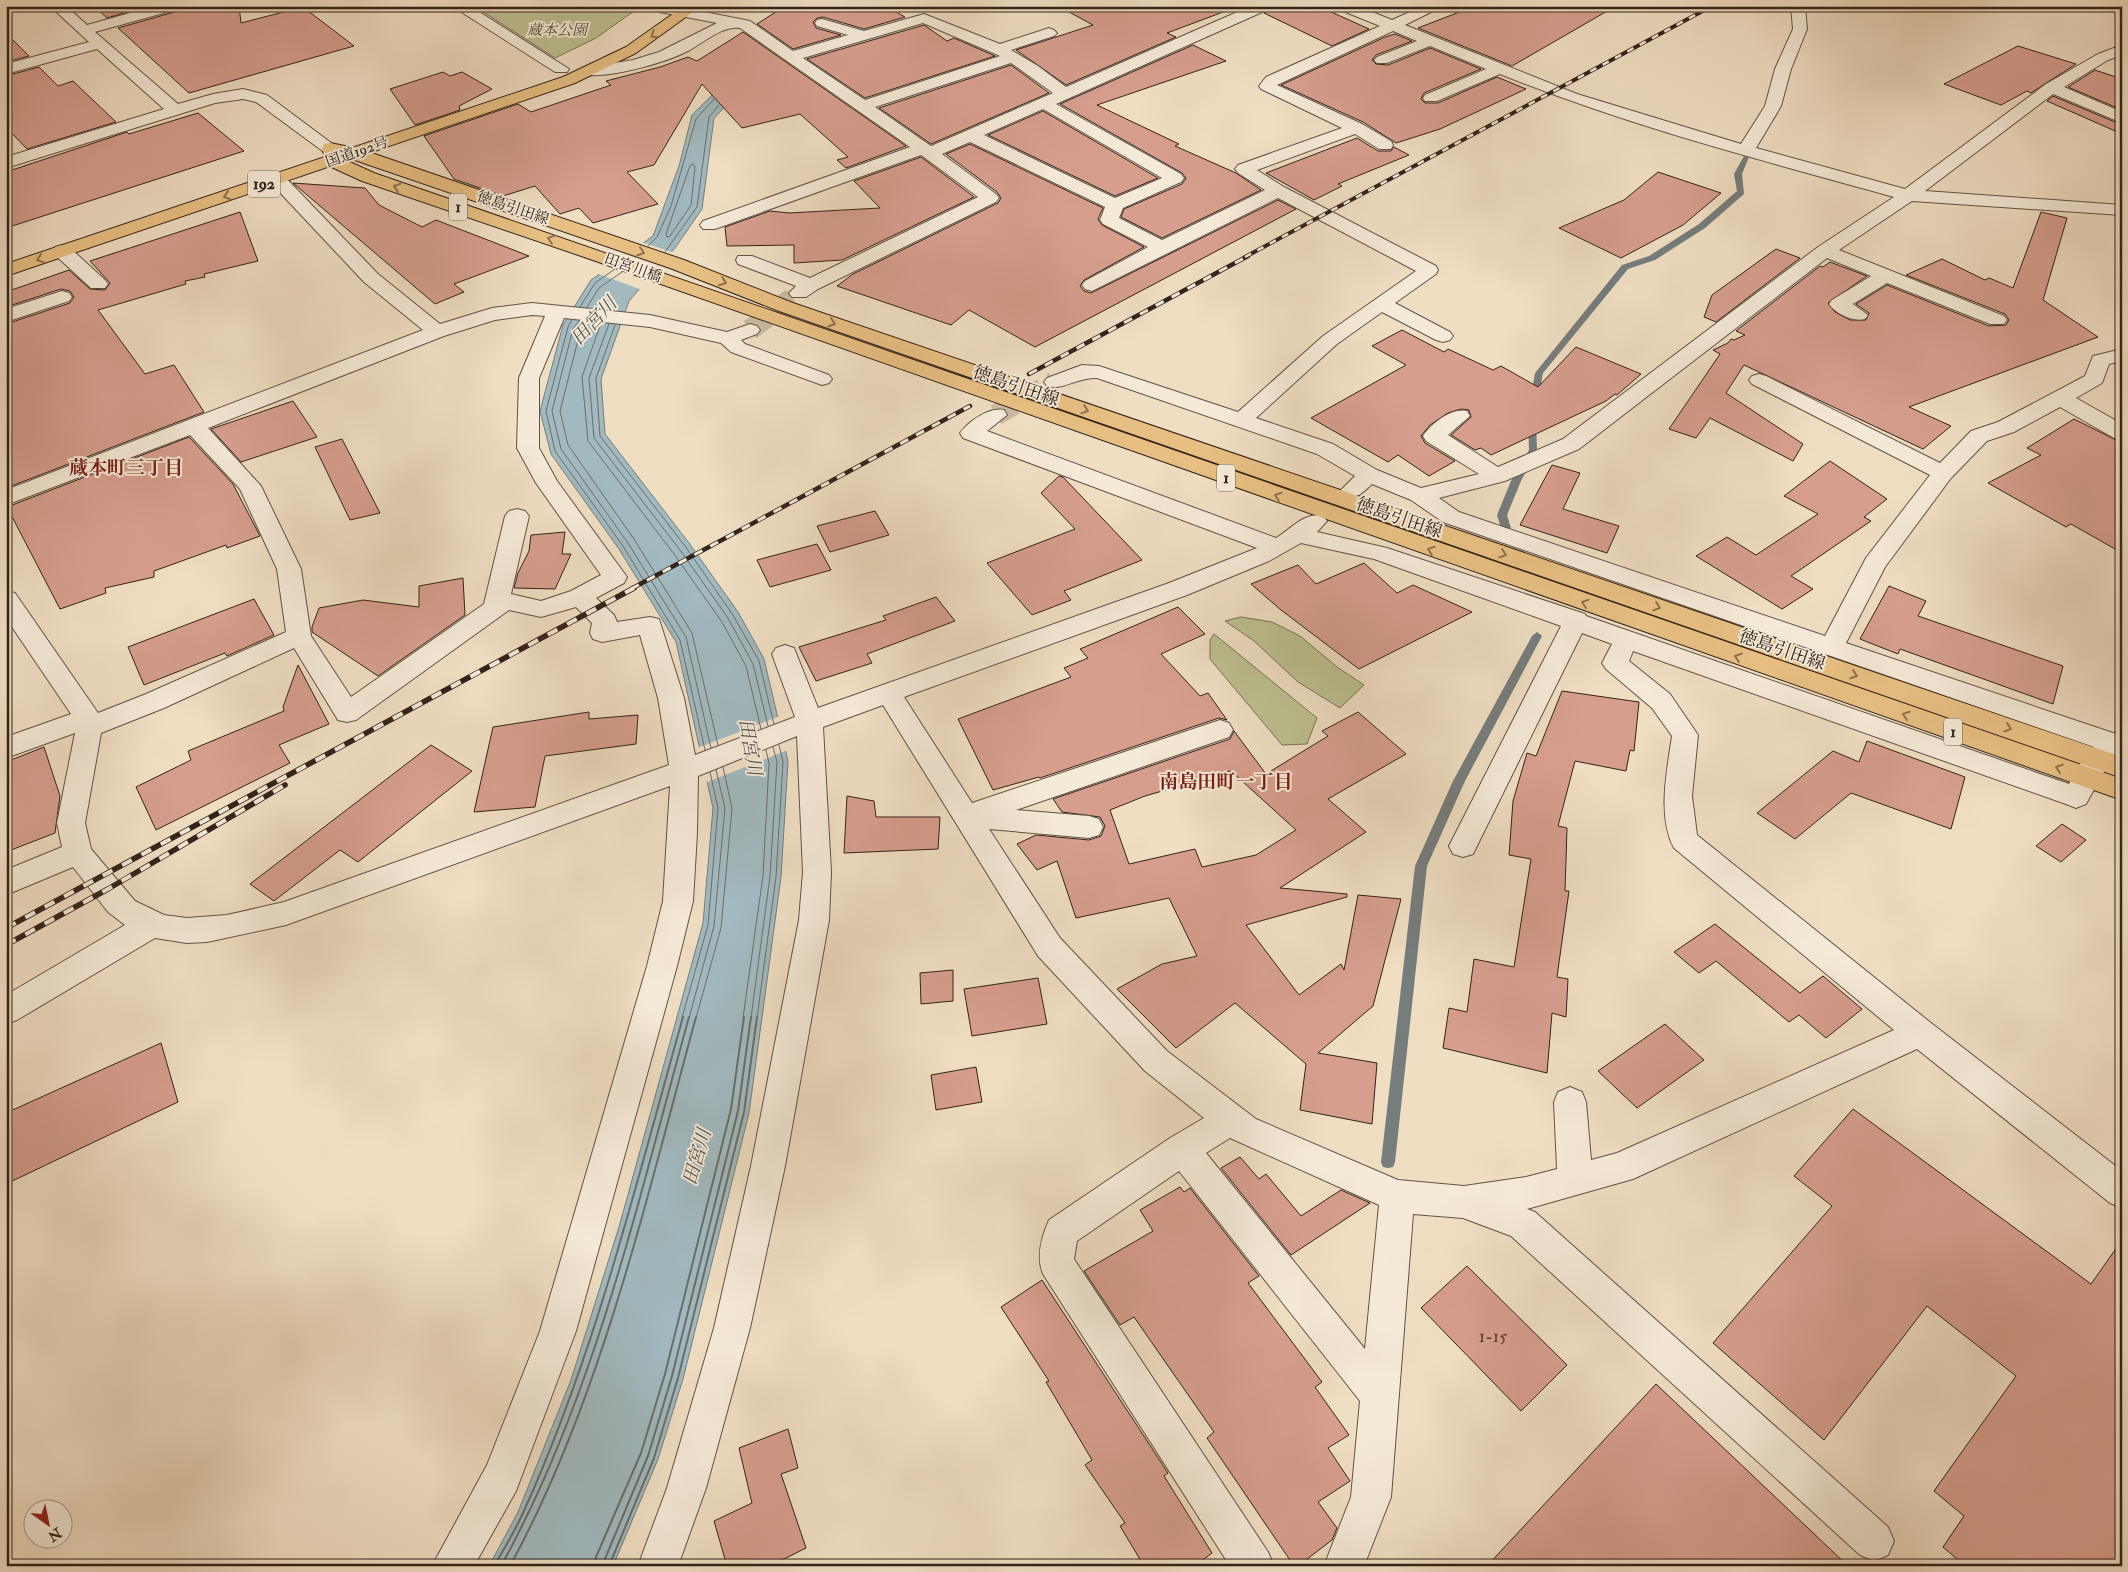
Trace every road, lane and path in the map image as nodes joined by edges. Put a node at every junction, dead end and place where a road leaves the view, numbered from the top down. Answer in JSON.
{"nodes":[{"id":1,"x":57,"y":6,"type":"edge"},
{"id":2,"x":173,"y":6,"type":"edge"},
{"id":3,"x":459,"y":6,"type":"edge"},
{"id":4,"x":1264,"y":6,"type":"edge"},
{"id":5,"x":1343,"y":6,"type":"edge"},
{"id":6,"x":1436,"y":6,"type":"edge"},
{"id":7,"x":1798,"y":6,"type":"edge"},
{"id":8,"x":667,"y":8,"type":"edge"},
{"id":9,"x":689,"y":10,"type":"edge"},
{"id":10,"x":906,"y":10,"type":"dead end"},
{"id":11,"x":924,"y":18,"type":"junction"},
{"id":12,"x":739,"y":23,"type":"junction"},
{"id":13,"x":822,"y":23,"type":"dead end"},
{"id":14,"x":1394,"y":27,"type":"junction"},
{"id":15,"x":84,"y":30,"type":"junction"},
{"id":16,"x":1049,"y":33,"type":"dead end"},
{"id":17,"x":863,"y":35,"type":"junction"},
{"id":18,"x":1430,"y":41,"type":"junction"},
{"id":19,"x":100,"y":44,"type":"junction"},
{"id":20,"x":2122,"y":50,"type":"edge"},
{"id":21,"x":788,"y":53,"type":"junction"},
{"id":22,"x":1006,"y":53,"type":"junction"},
{"id":23,"x":2103,"y":57,"type":"junction"},
{"id":24,"x":1382,"y":60,"type":"dead end"},
{"id":25,"x":2122,"y":62,"type":"edge"},
{"id":26,"x":6,"y":69,"type":"edge"},
{"id":27,"x":561,"y":69,"type":"junction"},
{"id":28,"x":1499,"y":69,"type":"junction"},
{"id":29,"x":589,"y":71,"type":"junction"},
{"id":30,"x":2052,"y":87,"type":"junction"},
{"id":31,"x":1064,"y":94,"type":"junction"},
{"id":32,"x":1431,"y":98,"type":"dead end"},
{"id":33,"x":1043,"y":103,"type":"junction"},
{"id":34,"x":863,"y":106,"type":"junction"},
{"id":35,"x":175,"y":110,"type":"junction"},
{"id":36,"x":2122,"y":118,"type":"edge"},
{"id":37,"x":1356,"y":128,"type":"junction"},
{"id":38,"x":970,"y":135,"type":"junction"},
{"id":39,"x":1385,"y":145,"type":"dead end"},
{"id":40,"x":926,"y":150,"type":"junction"},
{"id":41,"x":1746,"y":150,"type":"junction"},
{"id":42,"x":354,"y":153,"type":"junction"},
{"id":43,"x":331,"y":154,"type":"junction"},
{"id":44,"x":8,"y":160,"type":"edge"},
{"id":45,"x":277,"y":179,"type":"junction"},
{"id":46,"x":1278,"y":191,"type":"junction"},
{"id":47,"x":1908,"y":196,"type":"junction"},
{"id":48,"x":1115,"y":205,"type":"junction"},
{"id":49,"x":2122,"y":210,"type":"edge"},
{"id":50,"x":709,"y":225,"type":"dead end"},
{"id":51,"x":601,"y":247,"type":"junction"},
{"id":52,"x":1162,"y":247,"type":"junction"},
{"id":53,"x":62,"y":251,"type":"junction"},
{"id":54,"x":1825,"y":251,"type":"junction"},
{"id":55,"x":6,"y":255,"type":"edge"},
{"id":56,"x":745,"y":260,"type":"dead end"},
{"id":57,"x":6,"y":270,"type":"edge"},
{"id":58,"x":673,"y":272,"type":"junction"},
{"id":59,"x":1884,"y":276,"type":"junction"},
{"id":60,"x":98,"y":284,"type":"dead end"},
{"id":61,"x":1092,"y":285,"type":"dead end"},
{"id":62,"x":62,"y":297,"type":"dead end"},
{"id":63,"x":1380,"y":303,"type":"junction"},
{"id":64,"x":561,"y":311,"type":"junction"},
{"id":65,"x":1858,"y":315,"type":"dead end"},
{"id":66,"x":6,"y":316,"type":"edge"},
{"id":67,"x":1997,"y":320,"type":"dead end"},
{"id":68,"x":750,"y":330,"type":"tunnel mouth"},
{"id":69,"x":437,"y":332,"type":"junction"},
{"id":70,"x":1443,"y":336,"type":"dead end"},
{"id":71,"x":728,"y":338,"type":"junction"},
{"id":72,"x":2122,"y":354,"type":"edge"},
{"id":73,"x":822,"y":379,"type":"dead end"},
{"id":74,"x":1759,"y":380,"type":"dead end"},
{"id":75,"x":1054,"y":382,"type":"tunnel mouth"},
{"id":76,"x":2060,"y":398,"type":"junction"},
{"id":77,"x":996,"y":415,"type":"tunnel mouth"},
{"id":78,"x":1459,"y":416,"type":"dead end"},
{"id":79,"x":1242,"y":420,"type":"junction"},
{"id":80,"x":195,"y":427,"type":"junction"},
{"id":81,"x":2122,"y":433,"type":"edge"},
{"id":82,"x":1507,"y":472,"type":"junction"},
{"id":83,"x":1942,"y":473,"type":"junction"},
{"id":84,"x":1369,"y":475,"type":"junction"},
{"id":85,"x":1351,"y":492,"type":"dead end"},
{"id":86,"x":1419,"y":495,"type":"junction"},
{"id":87,"x":6,"y":498,"type":"edge"},
{"id":88,"x":517,"y":516,"type":"dead end"},
{"id":89,"x":1297,"y":534,"type":"junction"},
{"id":90,"x":580,"y":597,"type":"junction"},
{"id":91,"x":6,"y":599,"type":"edge"},
{"id":92,"x":495,"y":608,"type":"junction"},
{"id":93,"x":1576,"y":620,"type":"junction"},
{"id":94,"x":299,"y":636,"type":"junction"},
{"id":95,"x":1628,"y":639,"type":"junction"},
{"id":96,"x":1832,"y":646,"type":"junction"},
{"id":97,"x":785,"y":654,"type":"dead end"},
{"id":98,"x":889,"y":694,"type":"junction"},
{"id":99,"x":88,"y":722,"type":"junction"},
{"id":100,"x":804,"y":724,"type":"junction"},
{"id":101,"x":1220,"y":730,"type":"dead end"},
{"id":102,"x":6,"y":748,"type":"edge"},
{"id":103,"x":2108,"y":757,"type":"edge"},
{"id":104,"x":688,"y":769,"type":"junction"},
{"id":105,"x":2122,"y":790,"type":"edge"},
{"id":106,"x":965,"y":816,"type":"junction"},
{"id":107,"x":1090,"y":827,"type":"dead end"},
{"id":108,"x":1463,"y":846,"type":"dead end"},
{"id":109,"x":78,"y":853,"type":"junction"},
{"id":110,"x":6,"y":883,"type":"edge"},
{"id":111,"x":153,"y":924,"type":"junction"},
{"id":112,"x":6,"y":1011,"type":"edge"},
{"id":113,"x":1920,"y":1033,"type":"junction"},
{"id":114,"x":1570,"y":1102,"type":"dead end"},
{"id":115,"x":1231,"y":1120,"type":"junction"},
{"id":116,"x":1182,"y":1149,"type":"junction"},
{"id":117,"x":1575,"y":1180,"type":"junction"},
{"id":118,"x":2122,"y":1192,"type":"edge"},
{"id":119,"x":1397,"y":1196,"type":"junction"},
{"id":120,"x":1464,"y":1202,"type":"junction"},
{"id":121,"x":1380,"y":1396,"type":"junction"},
{"id":122,"x":1874,"y":1541,"type":"dead end"},
{"id":123,"x":452,"y":1566,"type":"edge"},
{"id":124,"x":658,"y":1566,"type":"edge"},
{"id":125,"x":1254,"y":1566,"type":"edge"},
{"id":126,"x":1344,"y":1566,"type":"edge"}],
"edges":[{"from":1,"to":15,"type":"street"},
{"from":2,"to":15,"type":"street"},
{"from":3,"to":27,"type":"street"},
{"from":4,"to":31,"type":"street"},
{"from":5,"to":14,"type":"street"},
{"from":6,"to":14,"type":"street"},
{"from":7,"to":41,"type":"street"},
{"from":8,"to":9,"type":"street"},
{"from":8,"to":27,"type":"main road","name":"国道192号","number":"192"},
{"from":9,"to":12,"type":"street"},
{"from":9,"to":29,"type":"main road","name":"国道192号","one_way":true},
{"from":10,"to":11,"type":"street"},
{"from":11,"to":17,"type":"street"},
{"from":11,"to":22,"type":"street"},
{"from":12,"to":21,"type":"street"},
{"from":12,"to":29,"type":"street"},
{"from":13,"to":17,"type":"street"},
{"from":14,"to":18,"type":"street"},
{"from":14,"to":37,"type":"street"},
{"from":15,"to":19,"type":"street"},
{"from":16,"to":22,"type":"street"},
{"from":17,"to":21,"type":"street"},
{"from":18,"to":24,"type":"street"},
{"from":18,"to":28,"type":"street"},
{"from":19,"to":26,"type":"street"},
{"from":19,"to":35,"type":"street"},
{"from":20,"to":23,"type":"street"},
{"from":21,"to":34,"type":"street"},
{"from":22,"to":31,"type":"street"},
{"from":22,"to":34,"type":"street"},
{"from":23,"to":25,"type":"street"},
{"from":23,"to":30,"type":"street"},
{"from":27,"to":43,"type":"main road","name":"国道192号","number":"192"},
{"from":28,"to":32,"type":"street"},
{"from":28,"to":41,"type":"street"},
{"from":29,"to":42,"type":"main road","name":"国道192号"},
{"from":30,"to":36,"type":"street"},
{"from":30,"to":47,"type":"street"},
{"from":31,"to":33,"type":"street"},
{"from":33,"to":38,"type":"street"},
{"from":33,"to":48,"type":"street"},
{"from":34,"to":40,"type":"street"},
{"from":35,"to":43,"type":"street"},
{"from":35,"to":44,"type":"street"},
{"from":37,"to":39,"type":"street"},
{"from":37,"to":46,"type":"street"},
{"from":38,"to":40,"type":"street"},
{"from":38,"to":48,"type":"street"},
{"from":40,"to":50,"type":"street"},
{"from":40,"to":56,"type":"street"},
{"from":41,"to":47,"type":"street"},
{"from":42,"to":43,"type":"main road","name":"徳島引田線","number":"1"},
{"from":42,"to":51,"type":"main road","name":"徳島引田線","number":"1"},
{"from":43,"to":45,"type":"main road","name":"国道192号","number":"192"},
{"from":51,"to":43,"type":"main road","name":"徳島引田線","number":"1","one_way":true},
{"from":43,"to":55,"type":"main road","name":"国道192号","number":"192"},
{"from":45,"to":53,"type":"main road","name":"国道192号","number":"192","one_way":true},
{"from":45,"to":69,"type":"street"},
{"from":46,"to":52,"type":"street"},
{"from":46,"to":63,"type":"street"},
{"from":47,"to":49,"type":"street"},
{"from":47,"to":54,"type":"street"},
{"from":48,"to":52,"type":"street"},
{"from":51,"to":58,"type":"main road","name":"田宮川橋","number":"1"},
{"from":52,"to":61,"type":"street"},
{"from":53,"to":57,"type":"main road","name":"国道192号","number":"192","one_way":true},
{"from":53,"to":60,"type":"street"},
{"from":54,"to":59,"type":"street"},
{"from":54,"to":82,"type":"street"},
{"from":58,"to":103,"type":"main road","name":"徳島引田線","number":"1","one_way":true},
{"from":103,"to":58,"type":"main road","name":"徳島引田線","number":"1","one_way":true},
{"from":59,"to":65,"type":"street"},
{"from":59,"to":67,"type":"street"},
{"from":62,"to":66,"type":"street"},
{"from":63,"to":70,"type":"street"},
{"from":63,"to":79,"type":"street"},
{"from":64,"to":69,"type":"street"},
{"from":64,"to":71,"type":"street"},
{"from":64,"to":90,"type":"street"},
{"from":68,"to":71,"type":"street"},
{"from":69,"to":80,"type":"street"},
{"from":71,"to":73,"type":"street"},
{"from":72,"to":76,"type":"street"},
{"from":74,"to":83,"type":"street"},
{"from":75,"to":79,"type":"street"},
{"from":76,"to":81,"type":"street"},
{"from":76,"to":83,"type":"street"},
{"from":77,"to":89,"type":"street"},
{"from":78,"to":82,"type":"street"},
{"from":79,"to":84,"type":"street"},
{"from":80,"to":87,"type":"street"},
{"from":80,"to":94,"type":"street"},
{"from":82,"to":86,"type":"street"},
{"from":83,"to":96,"type":"street"},
{"from":84,"to":85,"type":"street"},
{"from":84,"to":86,"type":"street"},
{"from":86,"to":96,"type":"street"},
{"from":88,"to":92,"type":"street"},
{"from":89,"to":93,"type":"street"},
{"from":89,"to":98,"type":"street"},
{"from":90,"to":92,"type":"street"},
{"from":90,"to":104,"type":"street"},
{"from":91,"to":99,"type":"street"},
{"from":92,"to":94,"type":"street"},
{"from":93,"to":95,"type":"street"},
{"from":93,"to":108,"type":"street"},
{"from":94,"to":99,"type":"street"},
{"from":95,"to":103,"type":"street"},
{"from":95,"to":113,"type":"street"},
{"from":96,"to":103,"type":"street"},
{"from":97,"to":100,"type":"street"},
{"from":98,"to":100,"type":"street"},
{"from":98,"to":106,"type":"street"},
{"from":99,"to":102,"type":"street"},
{"from":99,"to":109,"type":"street"},
{"from":100,"to":104,"type":"street"},
{"from":100,"to":124,"type":"street"},
{"from":101,"to":106,"type":"street"},
{"from":103,"to":105,"type":"main road","name":"徳島引田線","number":"1"},
{"from":104,"to":111,"type":"street"},
{"from":104,"to":123,"type":"street"},
{"from":106,"to":107,"type":"street"},
{"from":106,"to":115,"type":"street"},
{"from":109,"to":110,"type":"street"},
{"from":109,"to":111,"type":"street"},
{"from":111,"to":112,"type":"street"},
{"from":113,"to":117,"type":"street"},
{"from":113,"to":118,"type":"street"},
{"from":114,"to":117,"type":"street"},
{"from":115,"to":116,"type":"street"},
{"from":115,"to":119,"type":"street"},
{"from":116,"to":121,"type":"street"},
{"from":116,"to":125,"type":"street"},
{"from":117,"to":120,"type":"street"},
{"from":119,"to":120,"type":"street"},
{"from":119,"to":121,"type":"street"},
{"from":120,"to":122,"type":"street"},
{"from":121,"to":126,"type":"street"}]}
